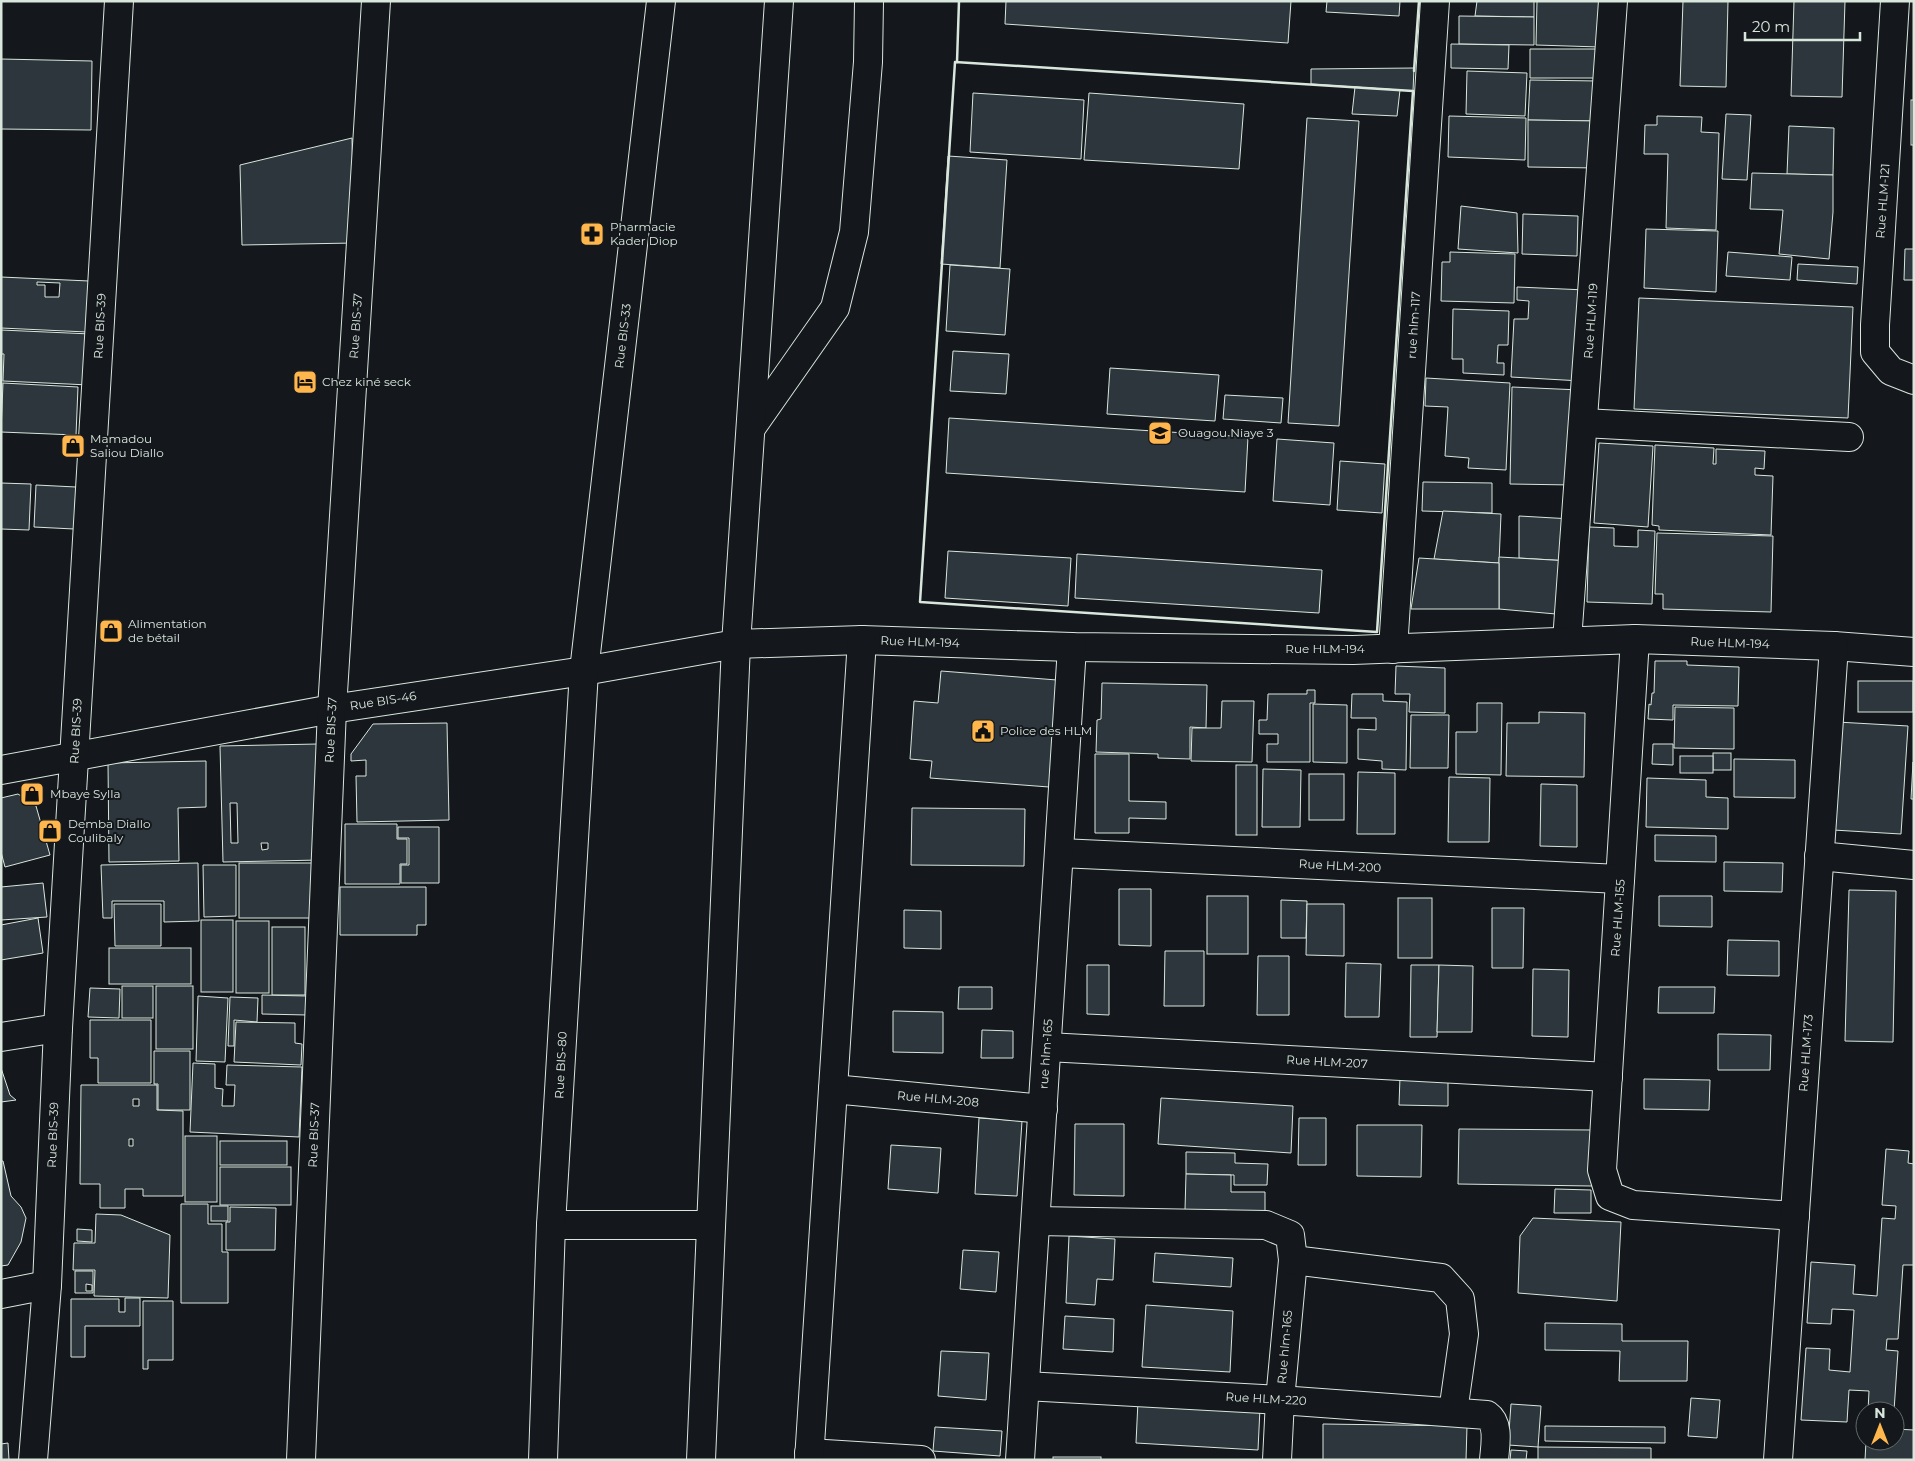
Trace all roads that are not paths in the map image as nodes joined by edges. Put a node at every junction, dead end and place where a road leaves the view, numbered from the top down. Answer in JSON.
{"nodes":[{"id":1,"x":119,"y":1,"type":"edge"},
{"id":2,"x":376,"y":1,"type":"edge"},
{"id":3,"x":661,"y":1,"type":"edge"},
{"id":4,"x":779,"y":1,"type":"edge"},
{"id":5,"x":869,"y":1,"type":"edge"},
{"id":6,"x":1435,"y":1,"type":"edge"},
{"id":7,"x":1613,"y":1,"type":"edge"},
{"id":8,"x":1895,"y":1,"type":"edge"},
{"id":9,"x":1914,"y":380,"type":"edge"},
{"id":10,"x":1583,"y":423,"type":"junction"},
{"id":11,"x":751,"y":428,"type":"junction"},
{"id":12,"x":1849,"y":437,"type":"dead end"},
{"id":13,"x":1635,"y":639,"type":"junction"},
{"id":14,"x":862,"y":640,"type":"junction"},
{"id":15,"x":1567,"y":641,"type":"junction"},
{"id":16,"x":736,"y":644,"type":"junction"},
{"id":17,"x":1834,"y":646,"type":"junction"},
{"id":18,"x":1072,"y":648,"type":"junction"},
{"id":19,"x":1393,"y":649,"type":"junction"},
{"id":20,"x":1914,"y":652,"type":"edge"},
{"id":21,"x":584,"y":671,"type":"junction"},
{"id":22,"x":332,"y":709,"type":"junction"},
{"id":23,"x":74,"y":756,"type":"junction"},
{"id":24,"x":1,"y":770,"type":"edge"},
{"id":25,"x":1060,"y":852,"type":"junction"},
{"id":26,"x":1819,"y":856,"type":"junction"},
{"id":27,"x":1914,"y":865,"type":"edge"},
{"id":28,"x":1620,"y":879,"type":"junction"},
{"id":29,"x":58,"y":1028,"type":"junction"},
{"id":30,"x":1,"y":1038,"type":"edge"},
{"id":31,"x":1047,"y":1047,"type":"junction"},
{"id":32,"x":1608,"y":1077,"type":"junction"},
{"id":33,"x":833,"y":1089,"type":"junction"},
{"id":34,"x":1043,"y":1109,"type":"junction"},
{"id":35,"x":1795,"y":1216,"type":"junction"},
{"id":36,"x":1036,"y":1221,"type":"junction"},
{"id":37,"x":551,"y":1226,"type":"junction"},
{"id":38,"x":711,"y":1226,"type":"junction"},
{"id":39,"x":1292,"y":1248,"type":"junction"},
{"id":40,"x":47,"y":1285,"type":"junction"},
{"id":41,"x":1,"y":1294,"type":"edge"},
{"id":42,"x":1025,"y":1386,"type":"junction"},
{"id":43,"x":1280,"y":1400,"type":"junction"},
{"id":44,"x":1453,"y":1412,"type":"junction"},
{"id":45,"x":809,"y":1457,"type":"edge"},
{"id":46,"x":33,"y":1460,"type":"edge"},
{"id":47,"x":300,"y":1460,"type":"edge"},
{"id":48,"x":543,"y":1460,"type":"edge"},
{"id":49,"x":701,"y":1460,"type":"edge"},
{"id":50,"x":921,"y":1460,"type":"edge"},
{"id":51,"x":1020,"y":1460,"type":"edge"},
{"id":52,"x":1277,"y":1460,"type":"edge"},
{"id":53,"x":1494,"y":1460,"type":"edge"},
{"id":54,"x":1778,"y":1460,"type":"edge"}],
"edges":[{"from":1,"to":23,"type":"street","name":"Rue BIS-39"},
{"from":2,"to":22,"type":"street","name":"Rue BIS-37"},
{"from":3,"to":21,"type":"street","name":"Rue BIS-33"},
{"from":4,"to":11,"type":"street"},
{"from":5,"to":11,"type":"street"},
{"from":6,"to":19,"type":"street","name":"rue hlm-117"},
{"from":7,"to":10,"type":"street","name":"Rue HLM-119"},
{"from":8,"to":9,"type":"street","name":"Rue HLM-121"},
{"from":10,"to":12,"type":"street"},
{"from":10,"to":15,"type":"street","name":"Rue HLM-119"},
{"from":11,"to":16,"type":"street"},
{"from":13,"to":15,"type":"street","name":"Rue HLM-194"},
{"from":13,"to":17,"type":"street","name":"Rue HLM-194"},
{"from":13,"to":28,"type":"street","name":"Rue HLM-155"},
{"from":14,"to":16,"type":"street","name":"Rue HLM-194"},
{"from":14,"to":18,"type":"street","name":"Rue HLM-194"},
{"from":14,"to":33,"type":"street"},
{"from":15,"to":19,"type":"street","name":"Rue HLM-194"},
{"from":16,"to":21,"type":"street","name":"Rue BIS-46"},
{"from":16,"to":38,"type":"street"},
{"from":17,"to":20,"type":"street","name":"Rue HLM-194"},
{"from":17,"to":26,"type":"street","name":"Rue HLM-173"},
{"from":18,"to":19,"type":"street","name":"Rue HLM-194"},
{"from":18,"to":25,"type":"street","name":"rue hlm-165"},
{"from":21,"to":22,"type":"street","name":"Rue BIS-46"},
{"from":21,"to":37,"type":"street","name":"Rue BIS-80"},
{"from":22,"to":23,"type":"street","name":"Rue BIS-46"},
{"from":22,"to":47,"type":"street","name":"Rue BIS-37"},
{"from":23,"to":24,"type":"street","name":"Rue BIS-46"},
{"from":23,"to":29,"type":"street","name":"Rue BIS-39"},
{"from":25,"to":28,"type":"street","name":"Rue HLM-200"},
{"from":25,"to":31,"type":"street","name":"rue hlm-165"},
{"from":26,"to":27,"type":"street"},
{"from":26,"to":35,"type":"street","name":"Rue HLM-173"},
{"from":28,"to":32,"type":"street","name":"Rue HLM-155"},
{"from":29,"to":30,"type":"street"},
{"from":29,"to":40,"type":"street","name":"Rue BIS-39"},
{"from":31,"to":32,"type":"street","name":"Rue HLM-207"},
{"from":31,"to":34,"type":"street","name":"rue hlm-165"},
{"from":32,"to":35,"type":"street","name":"Rue HLM-155"},
{"from":33,"to":34,"type":"street","name":"Rue HLM-208"},
{"from":33,"to":45,"type":"street"},
{"from":34,"to":36,"type":"street","name":"rue hlm-165"},
{"from":35,"to":54,"type":"street","name":"Rue HLM-173"},
{"from":36,"to":39,"type":"street"},
{"from":36,"to":42,"type":"street","name":"rue hlm-165"},
{"from":37,"to":38,"type":"street"},
{"from":37,"to":48,"type":"street","name":"Rue BIS-80"},
{"from":38,"to":49,"type":"street"},
{"from":39,"to":43,"type":"street","name":"Rue hlm-165"},
{"from":39,"to":44,"type":"street"},
{"from":40,"to":41,"type":"street"},
{"from":40,"to":46,"type":"street","name":"Rue BIS-39"},
{"from":42,"to":43,"type":"street","name":"Rue HLM-220"},
{"from":42,"to":51,"type":"street","name":"rue hlm-165"},
{"from":43,"to":44,"type":"street","name":"Rue HLM-220"},
{"from":43,"to":52,"type":"street","name":"Rue hlm-165"},
{"from":44,"to":53,"type":"street","name":"Rue HLM-220"},
{"from":45,"to":50,"type":"street"}]}
